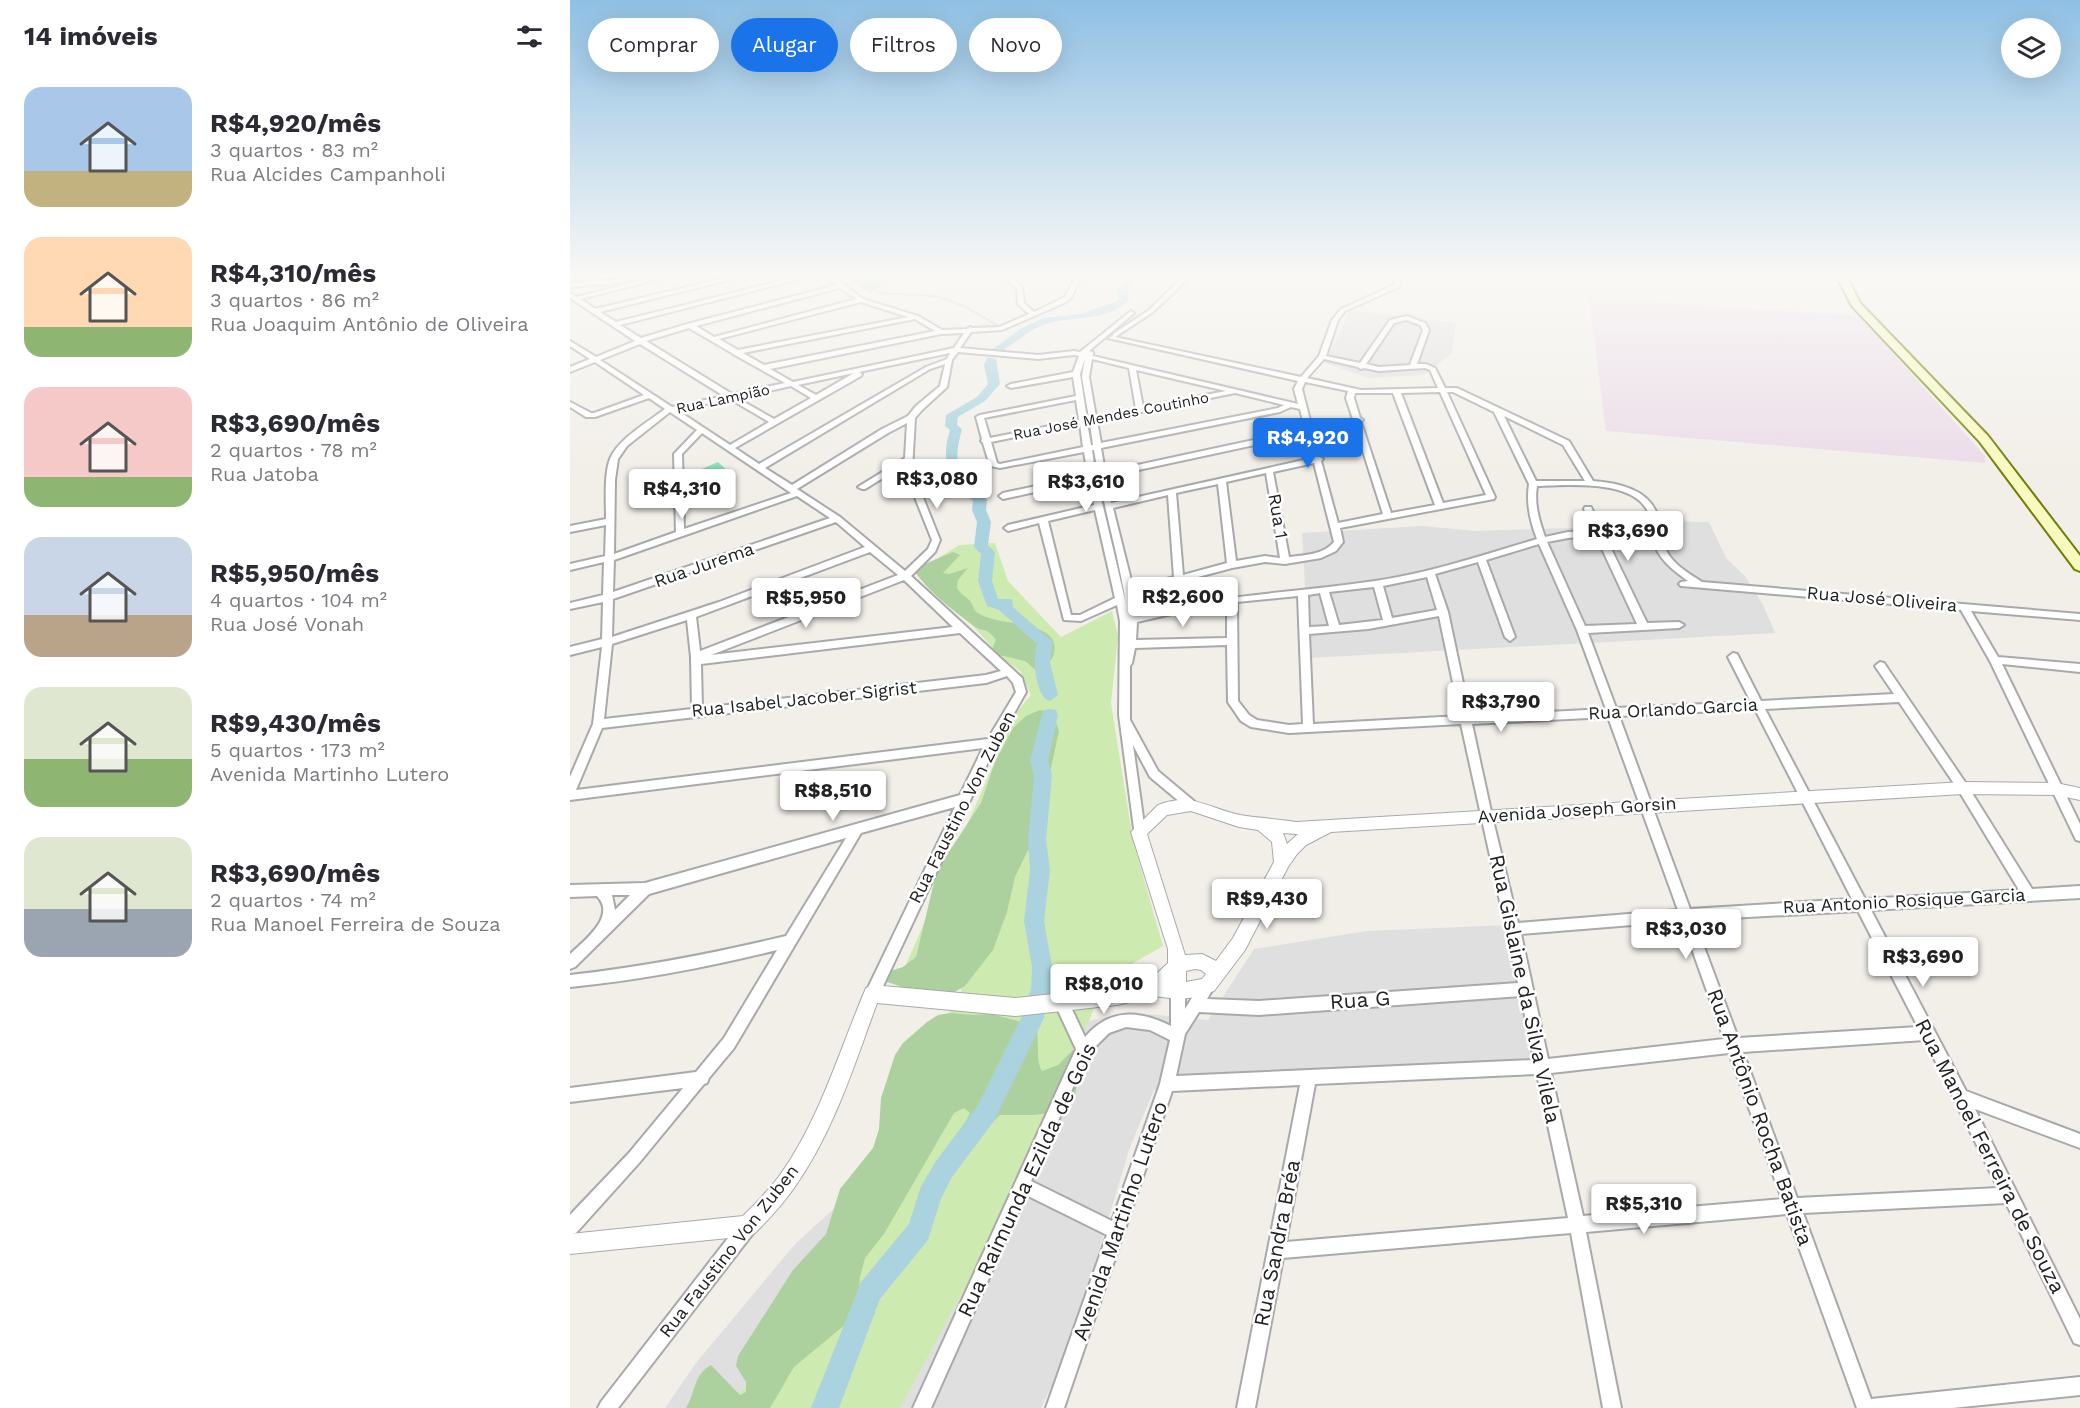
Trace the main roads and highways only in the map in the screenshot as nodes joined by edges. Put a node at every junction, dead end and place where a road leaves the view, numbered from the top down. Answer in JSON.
{"nodes":[{"id":1,"x":1893,"y":343,"type":"edge"},
{"id":2,"x":2080,"y":566,"type":"edge"}],
"edges":[{"from":1,"to":2,"type":"main road"}]}
